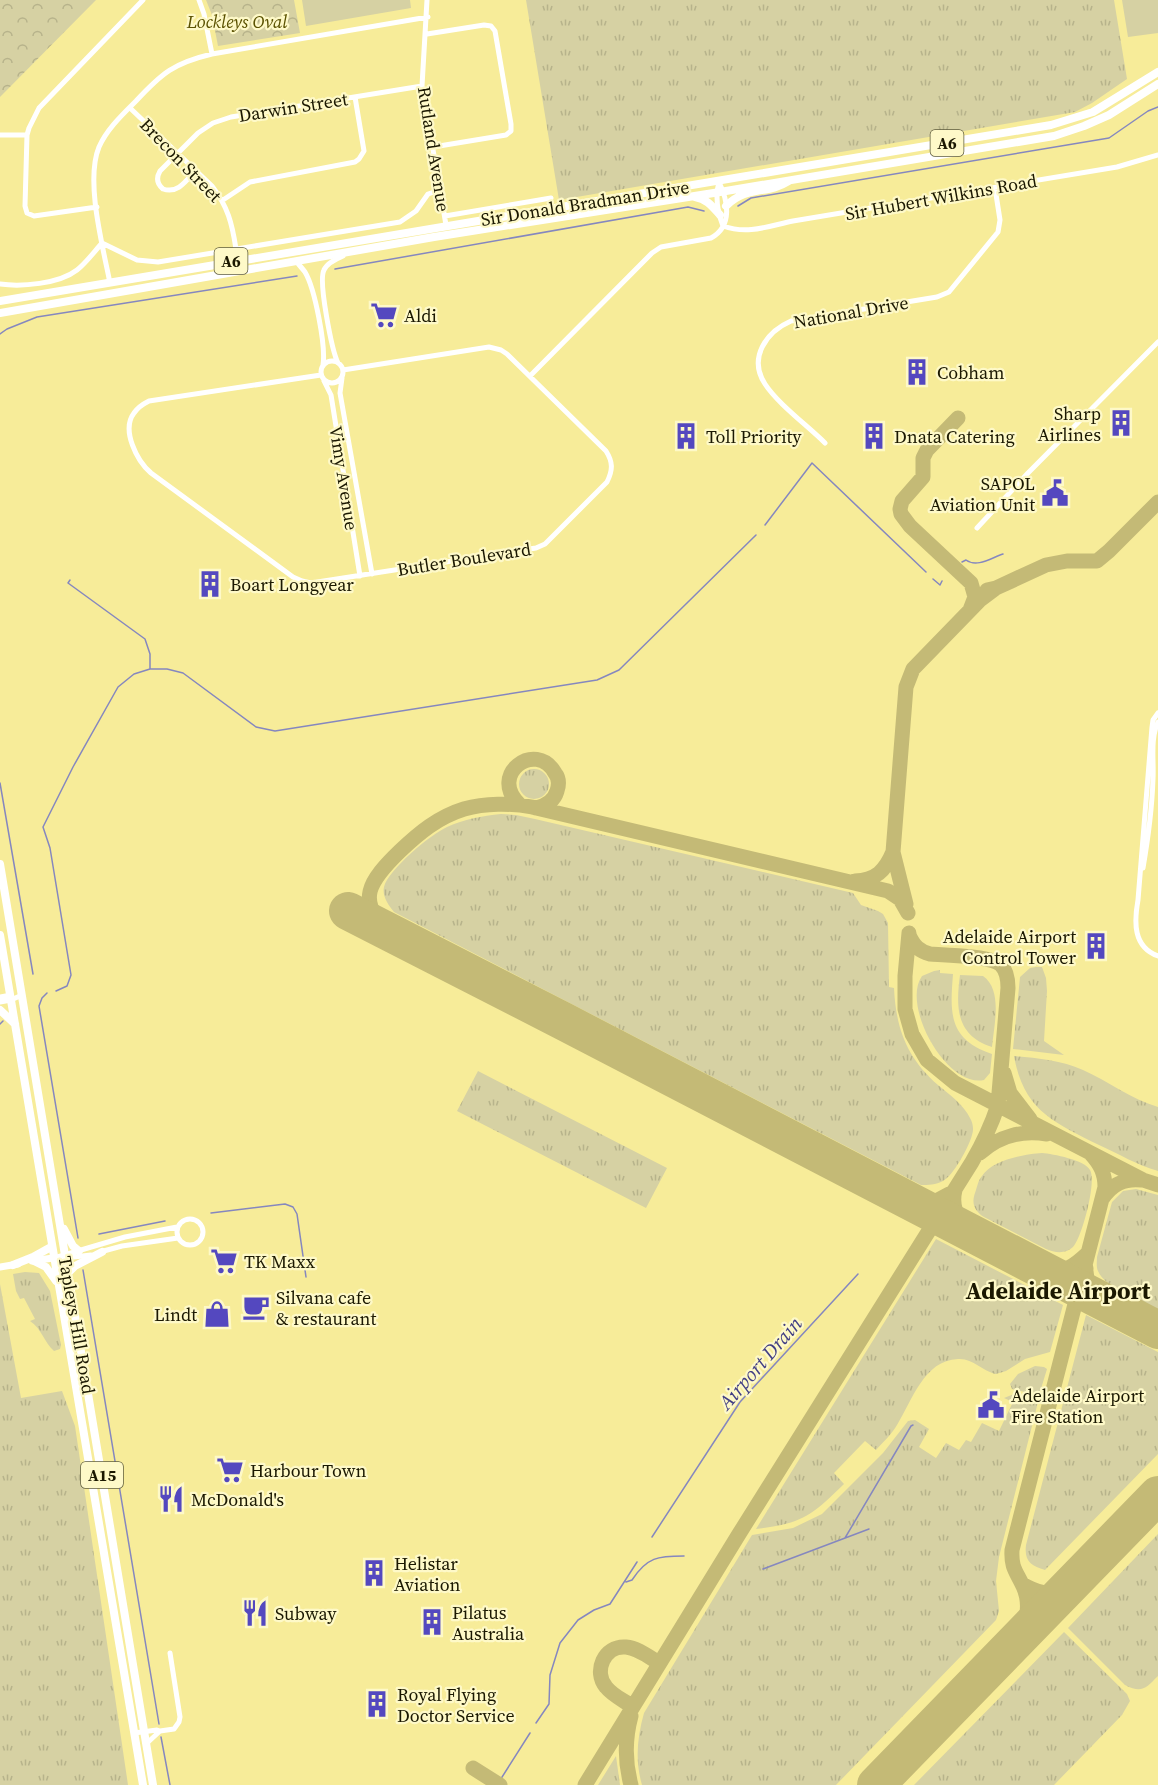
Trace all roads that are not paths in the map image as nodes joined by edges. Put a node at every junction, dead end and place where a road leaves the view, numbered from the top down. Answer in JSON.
{"nodes":[{"id":1,"x":142,"y":0,"type":"edge"},
{"id":2,"x":199,"y":0,"type":"edge"},
{"id":3,"x":428,"y":0,"type":"edge"},
{"id":4,"x":428,"y":17,"type":"junction"},
{"id":5,"x":427,"y":34,"type":"junction"},
{"id":6,"x":212,"y":54,"type":"junction"},
{"id":7,"x":1158,"y":72,"type":"edge"},
{"id":8,"x":1158,"y":84,"type":"edge"},
{"id":9,"x":422,"y":86,"type":"junction"},
{"id":10,"x":355,"y":97,"type":"junction"},
{"id":11,"x":130,"y":108,"type":"junction"},
{"id":12,"x":0,"y":135,"type":"edge"},
{"id":13,"x":27,"y":135,"type":"junction"},
{"id":14,"x":433,"y":147,"type":"junction"},
{"id":15,"x":177,"y":154,"type":"junction"},
{"id":16,"x":1158,"y":155,"type":"edge"},
{"id":17,"x":195,"y":171,"type":"junction"},
{"id":18,"x":792,"y":179,"type":"junction"},
{"id":19,"x":718,"y":182,"type":"junction"},
{"id":20,"x":995,"y":188,"type":"junction"},
{"id":21,"x":440,"y":190,"type":"junction"},
{"id":22,"x":720,"y":192,"type":"junction"},
{"id":23,"x":690,"y":196,"type":"junction"},
{"id":24,"x":551,"y":198,"type":"dead end"},
{"id":25,"x":223,"y":200,"type":"junction"},
{"id":26,"x":726,"y":206,"type":"junction"},
{"id":27,"x":97,"y":207,"type":"junction"},
{"id":28,"x":720,"y":215,"type":"junction"},
{"id":29,"x":445,"y":220,"type":"junction"},
{"id":30,"x":723,"y":226,"type":"junction"},
{"id":31,"x":457,"y":234,"type":"junction"},
{"id":32,"x":434,"y":237,"type":"junction"},
{"id":33,"x":102,"y":243,"type":"junction"},
{"id":34,"x":236,"y":249,"type":"junction"},
{"id":35,"x":355,"y":251,"type":"junction"},
{"id":36,"x":296,"y":261,"type":"junction"},
{"id":37,"x":110,"y":283,"type":"junction"},
{"id":38,"x":0,"y":284,"type":"edge"},
{"id":39,"x":122,"y":291,"type":"junction"},
{"id":40,"x":94,"y":295,"type":"junction"},
{"id":41,"x":0,"y":301,"type":"edge"},
{"id":42,"x":0,"y":314,"type":"edge"},
{"id":43,"x":1158,"y":342,"type":"edge"},
{"id":44,"x":338,"y":363,"type":"junction"},
{"id":45,"x":323,"y":365,"type":"junction"},
{"id":46,"x":343,"y":370,"type":"junction"},
{"id":47,"x":321,"y":375,"type":"junction"},
{"id":48,"x":530,"y":376,"type":"junction"},
{"id":49,"x":342,"y":378,"type":"junction"},
{"id":50,"x":324,"y":381,"type":"junction"},
{"id":51,"x":825,"y":443,"type":"dead end"},
{"id":52,"x":977,"y":528,"type":"dead end"},
{"id":53,"x":372,"y":574,"type":"junction"},
{"id":54,"x":360,"y":576,"type":"junction"},
{"id":55,"x":1158,"y":713,"type":"edge"},
{"id":56,"x":1158,"y":722,"type":"edge"},
{"id":57,"x":0,"y":864,"type":"edge"},
{"id":58,"x":1140,"y":879,"type":"junction"},
{"id":59,"x":0,"y":934,"type":"edge"},
{"id":60,"x":1158,"y":956,"type":"edge"},
{"id":61,"x":6,"y":970,"type":"junction"},
{"id":62,"x":0,"y":989,"type":"edge"},
{"id":63,"x":22,"y":994,"type":"junction"},
{"id":64,"x":0,"y":997,"type":"edge"},
{"id":65,"x":10,"y":998,"type":"junction"},
{"id":66,"x":0,"y":1002,"type":"edge"},
{"id":67,"x":0,"y":1010,"type":"edge"},
{"id":68,"x":16,"y":1025,"type":"junction"},
{"id":69,"x":58,"y":1215,"type":"junction"},
{"id":70,"x":177,"y":1227,"type":"junction"},
{"id":71,"x":178,"y":1238,"type":"junction"},
{"id":72,"x":51,"y":1246,"type":"junction"},
{"id":73,"x":79,"y":1251,"type":"junction"},
{"id":74,"x":102,"y":1252,"type":"junction"},
{"id":75,"x":65,"y":1256,"type":"junction"},
{"id":76,"x":53,"y":1258,"type":"junction"},
{"id":77,"x":34,"y":1261,"type":"junction"},
{"id":78,"x":14,"y":1264,"type":"junction"},
{"id":79,"x":0,"y":1267,"type":"edge"},
{"id":80,"x":69,"y":1272,"type":"junction"},
{"id":81,"x":58,"y":1284,"type":"junction"},
{"id":82,"x":170,"y":1653,"type":"dead end"},
{"id":83,"x":160,"y":1731,"type":"junction"},
{"id":84,"x":144,"y":1732,"type":"junction"},
{"id":85,"x":134,"y":1733,"type":"junction"},
{"id":86,"x":146,"y":1744,"type":"junction"},
{"id":87,"x":143,"y":1785,"type":"edge"},
{"id":88,"x":153,"y":1785,"type":"edge"}],
"edges":[{"from":1,"to":13,"type":"street"},
{"from":2,"to":6,"type":"street"},
{"from":3,"to":4,"type":"street","name":"Rutland Avenue"},
{"from":4,"to":5,"type":"street","name":"Rutland Avenue"},
{"from":4,"to":6,"type":"street"},
{"from":5,"to":9,"type":"street","name":"Rutland Avenue"},
{"from":5,"to":14,"type":"street"},
{"from":6,"to":11,"type":"street"},
{"from":7,"to":19,"type":"main road","name":"Sir Donald Bradman Drive","number":"A6"},
{"from":8,"to":18,"type":"main road","name":"Sir Donald Bradman Drive","number":"A6"},
{"from":9,"to":10,"type":"street","name":"Darwin Street"},
{"from":9,"to":14,"type":"street","name":"Rutland Avenue"},
{"from":10,"to":15,"type":"street","name":"Darwin Street"},
{"from":10,"to":25,"type":"street"},
{"from":11,"to":15,"type":"street","name":"Brecon Street"},
{"from":11,"to":27,"type":"street"},
{"from":12,"to":13,"type":"street"},
{"from":13,"to":27,"type":"street"},
{"from":14,"to":21,"type":"street","name":"Rutland Avenue"},
{"from":15,"to":17,"type":"street","name":"Brecon Street"},
{"from":15,"to":17,"type":"street","name":"Darwin Street"},
{"from":16,"to":20,"type":"street","name":"Sir Hubert Wilkins Road"},
{"from":17,"to":25,"type":"street","name":"Brecon Street"},
{"from":18,"to":22,"type":"main road","name":"Sir Donald Bradman Drive","number":"A6"},
{"from":18,"to":26,"type":"main road"},
{"from":19,"to":22,"type":"street"},
{"from":19,"to":29,"type":"main road","name":"Sir Donald Bradman Drive","number":"A6"},
{"from":20,"to":30,"type":"street","name":"Sir Hubert Wilkins Road"},
{"from":20,"to":51,"type":"street","name":"National Drive"},
{"from":21,"to":29,"type":"street","name":"Rutland Avenue"},
{"from":21,"to":34,"type":"street"},
{"from":22,"to":23,"type":"main road","name":"Sir Donald Bradman Drive","number":"A6"},
{"from":22,"to":26,"type":"street"},
{"from":22,"to":28,"type":"street"},
{"from":23,"to":28,"type":"main road"},
{"from":23,"to":31,"type":"main road","name":"Sir Donald Bradman Drive","number":"A6"},
{"from":24,"to":29,"type":"street","name":"Sir Donald Bradman Drive"},
{"from":25,"to":34,"type":"street","name":"Brecon Street"},
{"from":26,"to":30,"type":"street"},
{"from":27,"to":33,"type":"street"},
{"from":28,"to":30,"type":"street"},
{"from":29,"to":31,"type":"main road"},
{"from":29,"to":32,"type":"main road"},
{"from":29,"to":37,"type":"main road","name":"Sir Donald Bradman Drive","number":"A6"},
{"from":30,"to":48,"type":"street"},
{"from":31,"to":32,"type":"main road","name":"Sir Donald Bradman Drive","number":"A6"},
{"from":32,"to":35,"type":"main road","name":"Sir Donald Bradman Drive","number":"A6"},
{"from":33,"to":34,"type":"street"},
{"from":33,"to":37,"type":"street"},
{"from":33,"to":38,"type":"street"},
{"from":35,"to":36,"type":"main road","name":"Sir Donald Bradman Drive","number":"A6"},
{"from":35,"to":44,"type":"street"},
{"from":36,"to":39,"type":"main road","name":"Sir Donald Bradman Drive","number":"A6"},
{"from":36,"to":45,"type":"street"},
{"from":37,"to":39,"type":"main road"},
{"from":37,"to":40,"type":"main road"},
{"from":37,"to":41,"type":"main road","name":"Sir Donald Bradman Drive","number":"A6"},
{"from":39,"to":40,"type":"main road","name":"Sir Donald Bradman Drive","number":"A6"},
{"from":40,"to":42,"type":"main road","name":"Sir Donald Bradman Drive","number":"A6"},
{"from":43,"to":52,"type":"street"},
{"from":44,"to":45,"type":"street"},
{"from":44,"to":46,"type":"street"},
{"from":45,"to":47,"type":"street"},
{"from":46,"to":48,"type":"street","name":"Butler Boulevard"},
{"from":46,"to":49,"type":"street"},
{"from":47,"to":50,"type":"street"},
{"from":47,"to":54,"type":"street","name":"Butler Boulevard"},
{"from":48,"to":53,"type":"street","name":"Butler Boulevard"},
{"from":49,"to":50,"type":"street"},
{"from":49,"to":53,"type":"street","name":"Vimy Avenue"},
{"from":50,"to":54,"type":"street","name":"Vimy Avenue"},
{"from":53,"to":54,"type":"street","name":"Butler Boulevard"},
{"from":55,"to":58,"type":"street"},
{"from":56,"to":58,"type":"street"},
{"from":57,"to":63,"type":"main road","name":"Tapleys Hill Road","number":"A15"},
{"from":58,"to":60,"type":"street"},
{"from":59,"to":61,"type":"main road","name":"Tapleys Hill Road","number":"A15"},
{"from":61,"to":62,"type":"main road"},
{"from":61,"to":65,"type":"main road","name":"Tapleys Hill Road","number":"A15"},
{"from":63,"to":65,"type":"street"},
{"from":63,"to":69,"type":"main road","name":"Tapleys Hill Road","number":"A15"},
{"from":64,"to":65,"type":"street"},
{"from":65,"to":66,"type":"street"},
{"from":65,"to":68,"type":"main road","name":"Tapleys Hill Road","number":"A15"},
{"from":67,"to":68,"type":"main road"},
{"from":68,"to":72,"type":"main road","name":"Tapleys Hill Road","number":"A15"},
{"from":69,"to":73,"type":"main road"},
{"from":69,"to":75,"type":"main road","name":"Tapleys Hill Road","number":"A15"},
{"from":70,"to":71,"type":"street"},
{"from":70,"to":71,"type":"street"},
{"from":70,"to":73,"type":"street"},
{"from":71,"to":74,"type":"street"},
{"from":72,"to":76,"type":"main road","name":"Tapleys Hill Road","number":"A15"},
{"from":72,"to":78,"type":"main road"},
{"from":73,"to":75,"type":"street"},
{"from":74,"to":75,"type":"street"},
{"from":74,"to":80,"type":"main road"},
{"from":75,"to":76,"type":"street"},
{"from":75,"to":80,"type":"main road","name":"Tapleys Hill Road","number":"A15"},
{"from":76,"to":77,"type":"street"},
{"from":76,"to":81,"type":"main road","name":"Tapleys Hill Road","number":"A15"},
{"from":77,"to":78,"type":"street"},
{"from":77,"to":81,"type":"main road"},
{"from":78,"to":79,"type":"street"},
{"from":80,"to":84,"type":"main road","name":"Tapleys Hill Road","number":"A15"},
{"from":81,"to":85,"type":"main road","name":"Tapleys Hill Road","number":"A15"},
{"from":82,"to":83,"type":"street"},
{"from":83,"to":84,"type":"street"},
{"from":83,"to":86,"type":"street"},
{"from":84,"to":85,"type":"street"},
{"from":84,"to":86,"type":"main road","name":"Tapleys Hill Road","number":"A15"},
{"from":85,"to":87,"type":"main road","name":"Tapleys Hill Road","number":"A15"},
{"from":86,"to":88,"type":"main road","name":"Tapleys Hill Road","number":"A15"}]}
